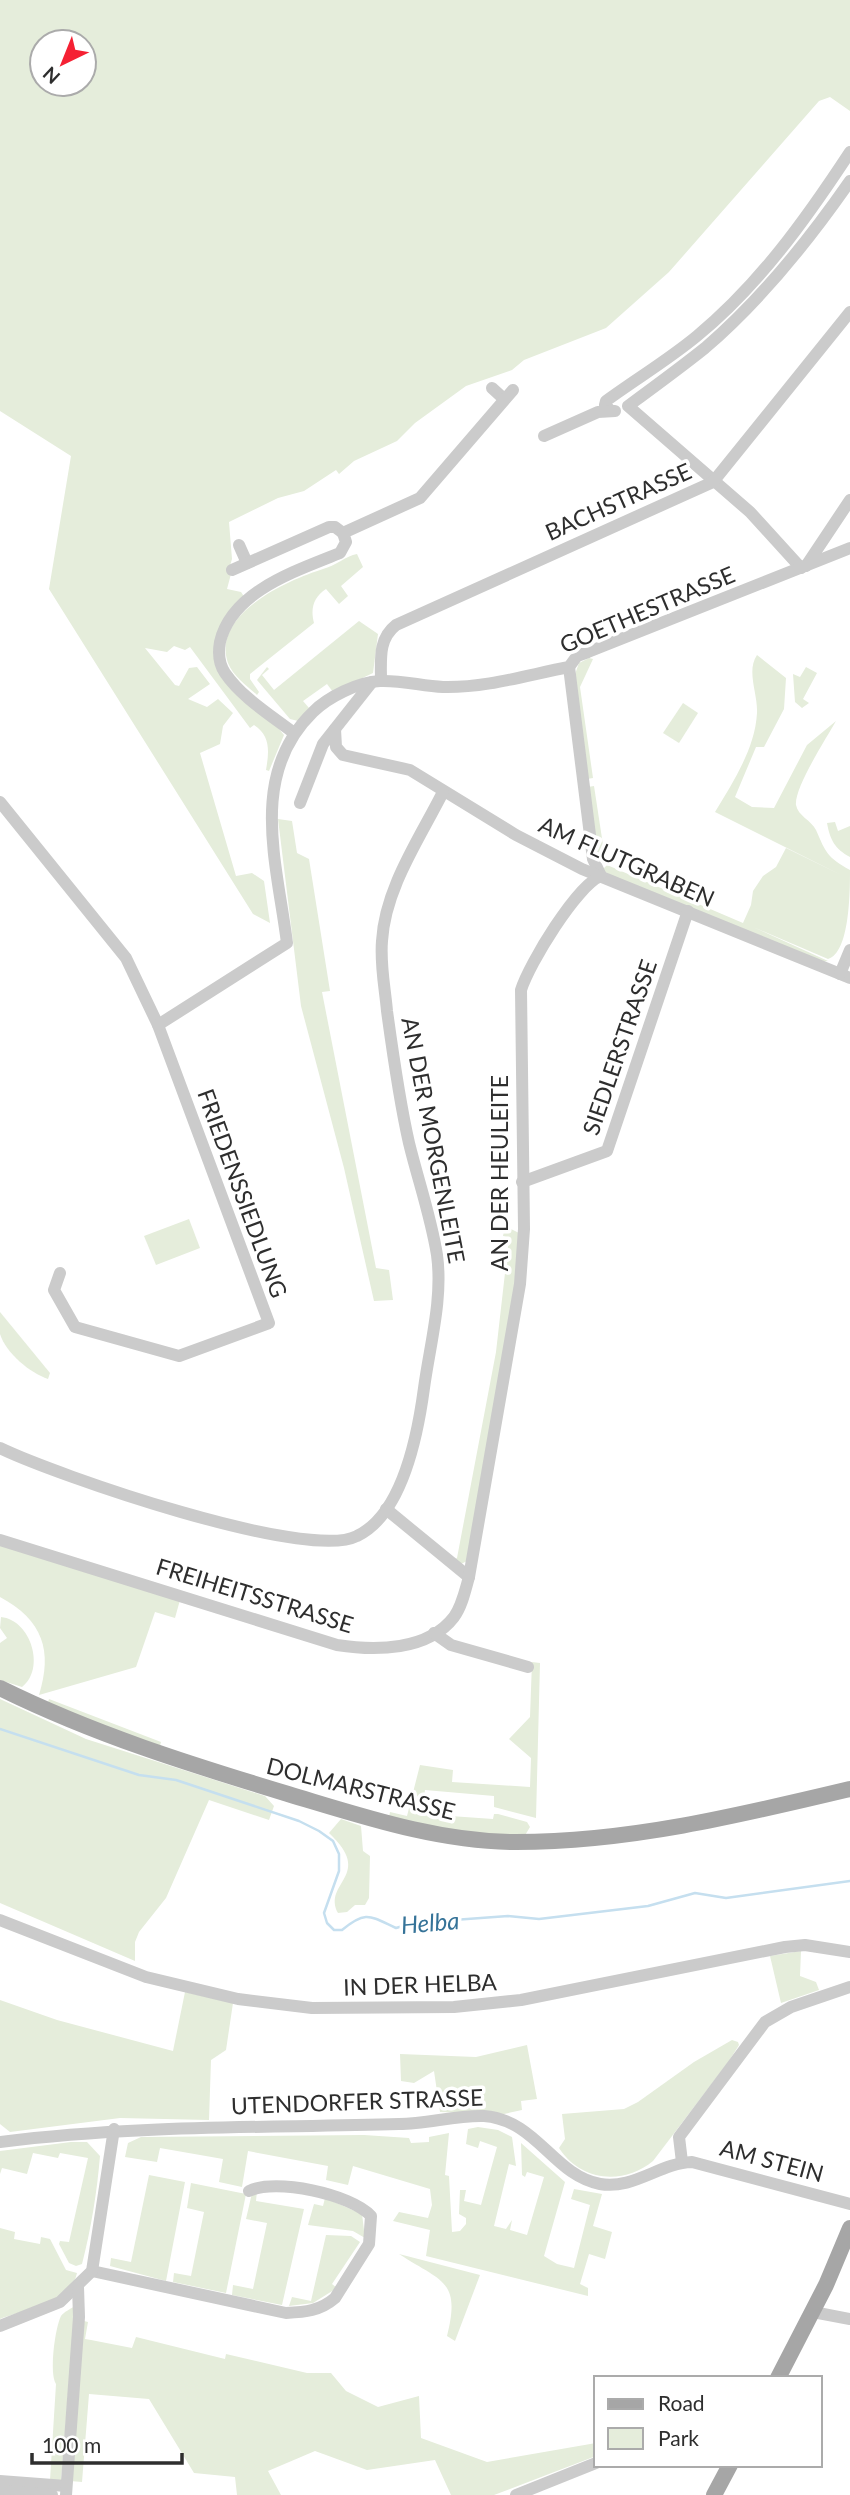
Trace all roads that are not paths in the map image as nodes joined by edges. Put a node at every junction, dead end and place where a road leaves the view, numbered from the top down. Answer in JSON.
{"nodes":[{"id":1,"x":850,"y":152,"type":"edge"},
{"id":2,"x":850,"y":181,"type":"edge"},
{"id":3,"x":850,"y":312,"type":"edge"},
{"id":4,"x":492,"y":388,"type":"dead end"},
{"id":5,"x":628,"y":406,"type":"junction"},
{"id":6,"x":611,"y":411,"type":"junction"},
{"id":7,"x":544,"y":436,"type":"dead end"},
{"id":8,"x":713,"y":482,"type":"junction"},
{"id":9,"x":850,"y":500,"type":"edge"},
{"id":10,"x":343,"y":533,"type":"junction"},
{"id":11,"x":239,"y":545,"type":"dead end"},
{"id":12,"x":850,"y":548,"type":"edge"},
{"id":13,"x":247,"y":564,"type":"junction"},
{"id":14,"x":804,"y":567,"type":"junction"},
{"id":15,"x":232,"y":570,"type":"dead end"},
{"id":16,"x":569,"y":667,"type":"junction"},
{"id":17,"x":377,"y":682,"type":"junction"},
{"id":18,"x":335,"y":729,"type":"junction"},
{"id":19,"x":294,"y":733,"type":"junction"},
{"id":20,"x":443,"y":792,"type":"junction"},
{"id":21,"x":0,"y":802,"type":"edge"},
{"id":22,"x":300,"y":803,"type":"dead end"},
{"id":23,"x":601,"y":876,"type":"junction"},
{"id":24,"x":688,"y":911,"type":"junction"},
{"id":25,"x":850,"y":950,"type":"edge"},
{"id":26,"x":845,"y":976,"type":"edge"},
{"id":27,"x":158,"y":1026,"type":"junction"},
{"id":28,"x":522,"y":1182,"type":"junction"},
{"id":29,"x":60,"y":1273,"type":"dead end"},
{"id":30,"x":0,"y":1448,"type":"edge"},
{"id":31,"x":386,"y":1509,"type":"junction"},
{"id":32,"x":0,"y":1540,"type":"edge"},
{"id":33,"x":468,"y":1577,"type":"junction"},
{"id":34,"x":434,"y":1633,"type":"junction"},
{"id":35,"x":528,"y":1667,"type":"dead end"},
{"id":36,"x":0,"y":1688,"type":"edge"},
{"id":37,"x":850,"y":1789,"type":"edge"},
{"id":38,"x":0,"y":1920,"type":"edge"},
{"id":39,"x":850,"y":1952,"type":"edge"},
{"id":40,"x":850,"y":1987,"type":"edge"},
{"id":41,"x":114,"y":2129,"type":"junction"},
{"id":42,"x":0,"y":2142,"type":"edge"},
{"id":43,"x":682,"y":2162,"type":"junction"},
{"id":44,"x":249,"y":2192,"type":"dead end"},
{"id":45,"x":850,"y":2204,"type":"edge"},
{"id":46,"x":850,"y":2228,"type":"edge"},
{"id":47,"x":846,"y":2250,"type":"edge"},
{"id":48,"x":92,"y":2271,"type":"junction"},
{"id":49,"x":78,"y":2287,"type":"junction"},
{"id":50,"x":813,"y":2312,"type":"junction"},
{"id":51,"x":850,"y":2319,"type":"edge"},
{"id":52,"x":0,"y":2326,"type":"edge"},
{"id":53,"x":779,"y":2376,"type":"edge"},
{"id":54,"x":594,"y":2464,"type":"edge"},
{"id":55,"x":729,"y":2467,"type":"edge"},
{"id":56,"x":0,"y":2481,"type":"edge"},
{"id":57,"x":66,"y":2490,"type":"edge"},
{"id":58,"x":0,"y":2491,"type":"edge"},
{"id":59,"x":52,"y":2495,"type":"edge"},
{"id":60,"x":516,"y":2495,"type":"edge"},
{"id":61,"x":715,"y":2495,"type":"edge"}],
"edges":[{"from":1,"to":6,"type":"street"},
{"from":2,"to":5,"type":"street"},
{"from":3,"to":8,"type":"street","name":"BACHSTRASSE"},
{"from":4,"to":10,"type":"street"},
{"from":5,"to":6,"type":"street"},
{"from":5,"to":8,"type":"street"},
{"from":6,"to":7,"type":"street"},
{"from":8,"to":14,"type":"street"},
{"from":8,"to":17,"type":"street","name":"BACHSTRASSE"},
{"from":9,"to":14,"type":"street"},
{"from":10,"to":13,"type":"street"},
{"from":10,"to":19,"type":"street"},
{"from":11,"to":13,"type":"street"},
{"from":12,"to":14,"type":"street","name":"GOETHESTRASSE"},
{"from":13,"to":15,"type":"street"},
{"from":14,"to":16,"type":"street","name":"GOETHESTRASSE"},
{"from":16,"to":17,"type":"street","name":"GOETHESTRASSE"},
{"from":16,"to":23,"type":"street"},
{"from":17,"to":18,"type":"street"},
{"from":17,"to":19,"type":"street","name":"GOETHESTRASSE"},
{"from":18,"to":20,"type":"street","name":"AM FLUTGRABEN"},
{"from":18,"to":22,"type":"street"},
{"from":19,"to":27,"type":"street"},
{"from":20,"to":23,"type":"street","name":"AM FLUTGRABEN"},
{"from":20,"to":31,"type":"street","name":"AN DER MORGENLEITE"},
{"from":21,"to":27,"type":"street","name":"FRIEDENSSIEDLUNG"},
{"from":23,"to":24,"type":"street","name":"AM FLUTGRABEN"},
{"from":23,"to":28,"type":"street","name":"AN DER HEULEITE"},
{"from":24,"to":26,"type":"street","name":"AM FLUTGRABEN"},
{"from":24,"to":28,"type":"street","name":"SIEDLERSTRASSE"},
{"from":25,"to":26,"type":"street"},
{"from":27,"to":29,"type":"street","name":"FRIEDENSSIEDLUNG"},
{"from":28,"to":33,"type":"street","name":"AN DER HEULEITE"},
{"from":30,"to":31,"type":"street","name":"AN DER MORGENLEITE"},
{"from":31,"to":33,"type":"street"},
{"from":32,"to":34,"type":"street","name":"FREIHEITSSTRASSE"},
{"from":33,"to":34,"type":"street","name":"FREIHEITSSTRASSE"},
{"from":34,"to":35,"type":"street"},
{"from":36,"to":37,"type":"main road","name":"DOLMARSTRASSE"},
{"from":38,"to":39,"type":"street","name":"IN DER HELBA"},
{"from":40,"to":43,"type":"street"},
{"from":41,"to":42,"type":"street","name":"UTENDORFER STRASSE"},
{"from":41,"to":43,"type":"street","name":"UTENDORFER STRASSE"},
{"from":41,"to":48,"type":"street"},
{"from":43,"to":45,"type":"street","name":"AM STEIN"},
{"from":44,"to":48,"type":"street"},
{"from":46,"to":47,"type":"main road"},
{"from":47,"to":50,"type":"main road"},
{"from":48,"to":49,"type":"street"},
{"from":49,"to":52,"type":"street"},
{"from":49,"to":57,"type":"street"},
{"from":50,"to":51,"type":"street"},
{"from":50,"to":53,"type":"main road"},
{"from":54,"to":60,"type":"street"},
{"from":55,"to":61,"type":"main road"},
{"from":56,"to":57,"type":"street"},
{"from":58,"to":59,"type":"street"}]}
